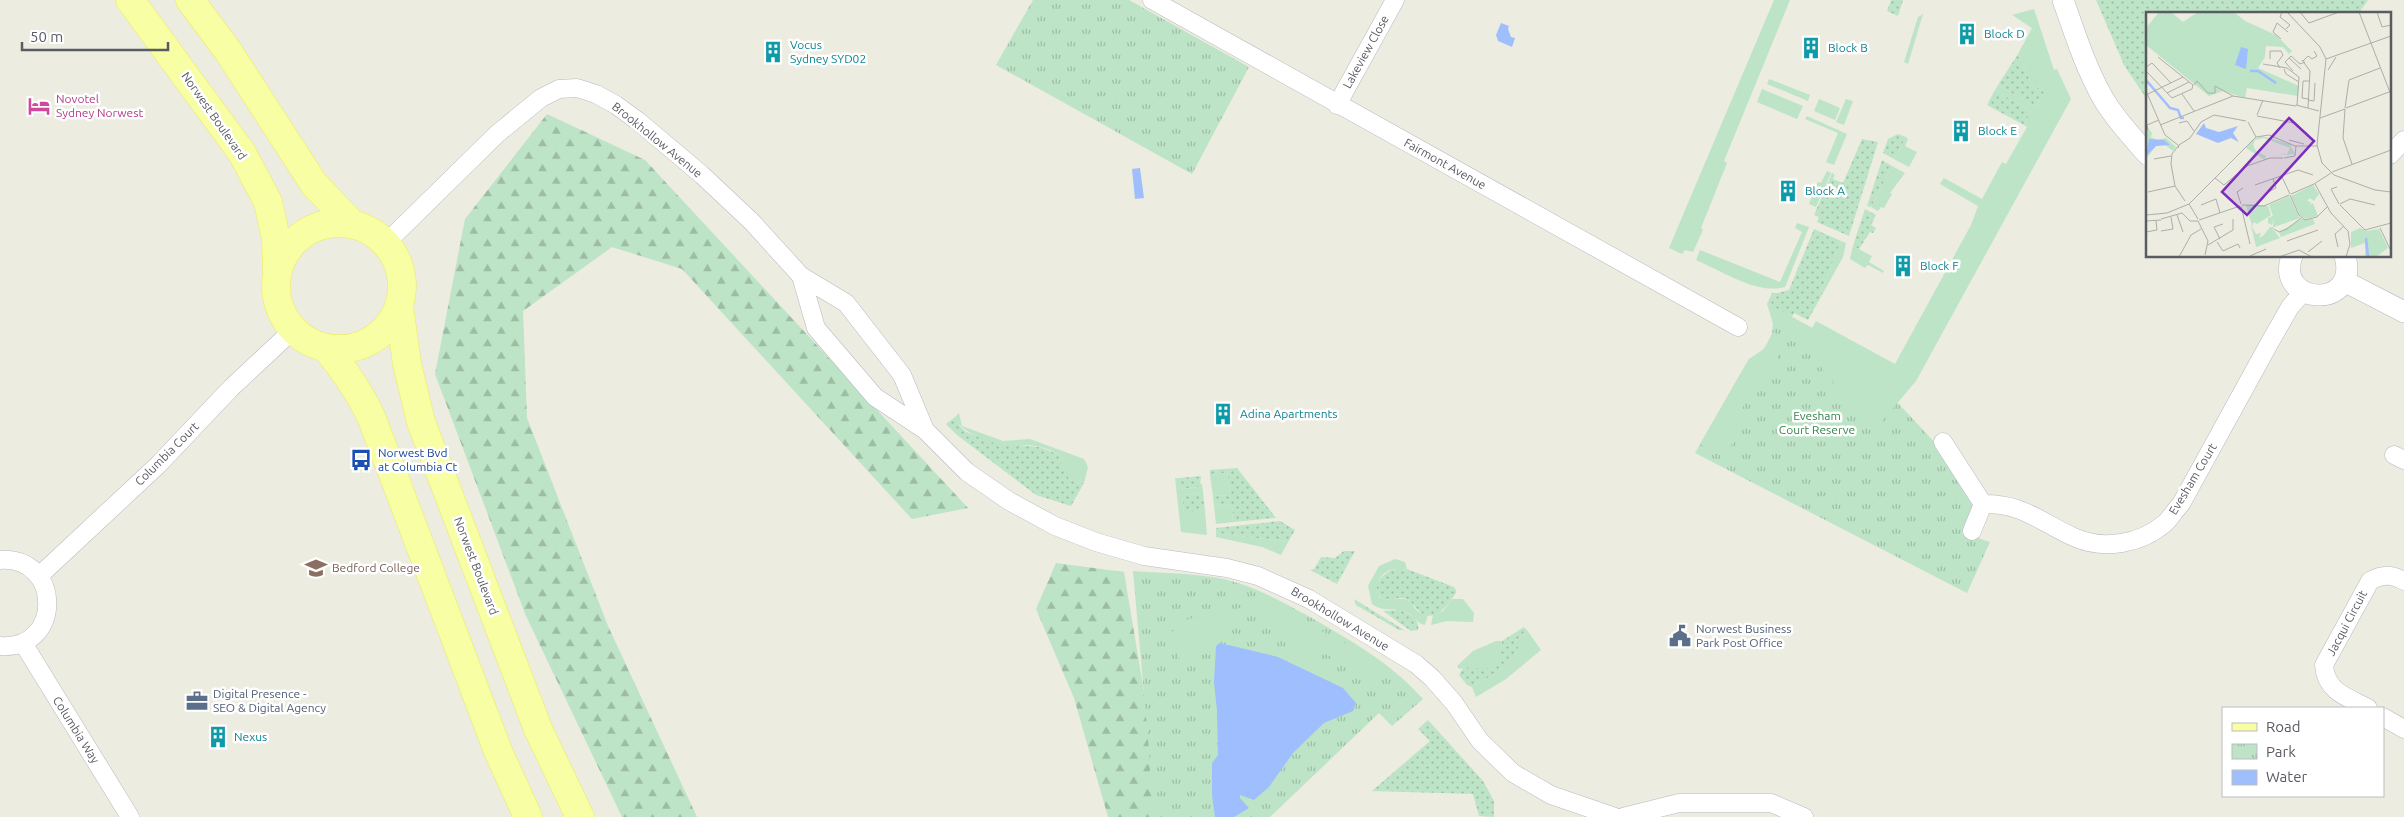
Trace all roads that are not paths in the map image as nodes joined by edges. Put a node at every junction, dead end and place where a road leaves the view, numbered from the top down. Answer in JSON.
{"nodes":[{"id":1,"x":190,"y":0,"type":"edge"},
{"id":2,"x":1153,"y":0,"type":"edge"},
{"id":3,"x":1395,"y":0,"type":"edge"},
{"id":4,"x":2063,"y":0,"type":"edge"},
{"id":5,"x":131,"y":3,"type":"edge"},
{"id":6,"x":1338,"y":105,"type":"junction"},
{"id":7,"x":2404,"y":140,"type":"edge"},
{"id":8,"x":2146,"y":152,"type":"edge"},
{"id":9,"x":2392,"y":153,"type":"edge"},
{"id":10,"x":352,"y":224,"type":"junction"},
{"id":11,"x":385,"y":244,"type":"junction"},
{"id":12,"x":2292,"y":258,"type":"edge"},
{"id":13,"x":2345,"y":258,"type":"edge"},
{"id":14,"x":277,"y":272,"type":"junction"},
{"id":15,"x":800,"y":276,"type":"junction"},
{"id":16,"x":2344,"y":280,"type":"junction"},
{"id":17,"x":2303,"y":292,"type":"junction"},
{"id":18,"x":399,"y":306,"type":"junction"},
{"id":19,"x":2404,"y":312,"type":"edge"},
{"id":20,"x":1738,"y":327,"type":"dead end"},
{"id":21,"x":293,"y":330,"type":"junction"},
{"id":22,"x":326,"y":348,"type":"junction"},
{"id":23,"x":925,"y":430,"type":"junction"},
{"id":24,"x":1943,"y":442,"type":"dead end"},
{"id":25,"x":1983,"y":504,"type":"junction"},
{"id":26,"x":1972,"y":531,"type":"dead end"},
{"id":27,"x":0,"y":560,"type":"edge"},
{"id":28,"x":38,"y":576,"type":"junction"},
{"id":29,"x":2404,"y":581,"type":"edge"},
{"id":30,"x":23,"y":643,"type":"junction"},
{"id":31,"x":0,"y":646,"type":"edge"},
{"id":32,"x":2366,"y":707,"type":"edge"},
{"id":33,"x":2384,"y":718,"type":"edge"},
{"id":34,"x":2404,"y":729,"type":"edge"},
{"id":35,"x":130,"y":817,"type":"edge"},
{"id":36,"x":528,"y":817,"type":"edge"},
{"id":37,"x":580,"y":817,"type":"edge"},
{"id":38,"x":1615,"y":817,"type":"edge"},
{"id":39,"x":1623,"y":817,"type":"edge"},
{"id":40,"x":1804,"y":817,"type":"edge"}],
"edges":[{"from":1,"to":10,"type":"main road"},
{"from":2,"to":6,"type":"street","name":"Fairmont Avenue"},
{"from":3,"to":6,"type":"street","name":"Lakeview Close"},
{"from":4,"to":8,"type":"street"},
{"from":5,"to":14,"type":"main road","name":"Norwest Boulevard"},
{"from":6,"to":20,"type":"street","name":"Fairmont Avenue"},
{"from":7,"to":9,"type":"street"},
{"from":10,"to":11,"type":"main road"},
{"from":10,"to":14,"type":"main road"},
{"from":11,"to":15,"type":"street","name":"Brookhollow Avenue"},
{"from":11,"to":18,"type":"main road"},
{"from":12,"to":17,"type":"street"},
{"from":13,"to":16,"type":"street"},
{"from":14,"to":21,"type":"main road"},
{"from":15,"to":23,"type":"street","name":"Brookhollow Avenue"},
{"from":15,"to":23,"type":"street","name":"Brookhollow Avenue"},
{"from":16,"to":17,"type":"street"},
{"from":16,"to":19,"type":"street"},
{"from":17,"to":25,"type":"street","name":"Evesham Court"},
{"from":18,"to":22,"type":"main road"},
{"from":18,"to":37,"type":"main road","name":"Norwest Boulevard"},
{"from":21,"to":22,"type":"main road"},
{"from":21,"to":28,"type":"street","name":"Columbia Court"},
{"from":22,"to":36,"type":"main road"},
{"from":23,"to":38,"type":"street","name":"Brookhollow Avenue"},
{"from":24,"to":25,"type":"street"},
{"from":25,"to":26,"type":"street"},
{"from":27,"to":28,"type":"street"},
{"from":28,"to":30,"type":"street"},
{"from":29,"to":32,"type":"street","name":"Jacqui Circuit"},
{"from":30,"to":31,"type":"street"},
{"from":30,"to":35,"type":"street","name":"Columbia Way"},
{"from":33,"to":34,"type":"street"},
{"from":39,"to":40,"type":"street"}]}
